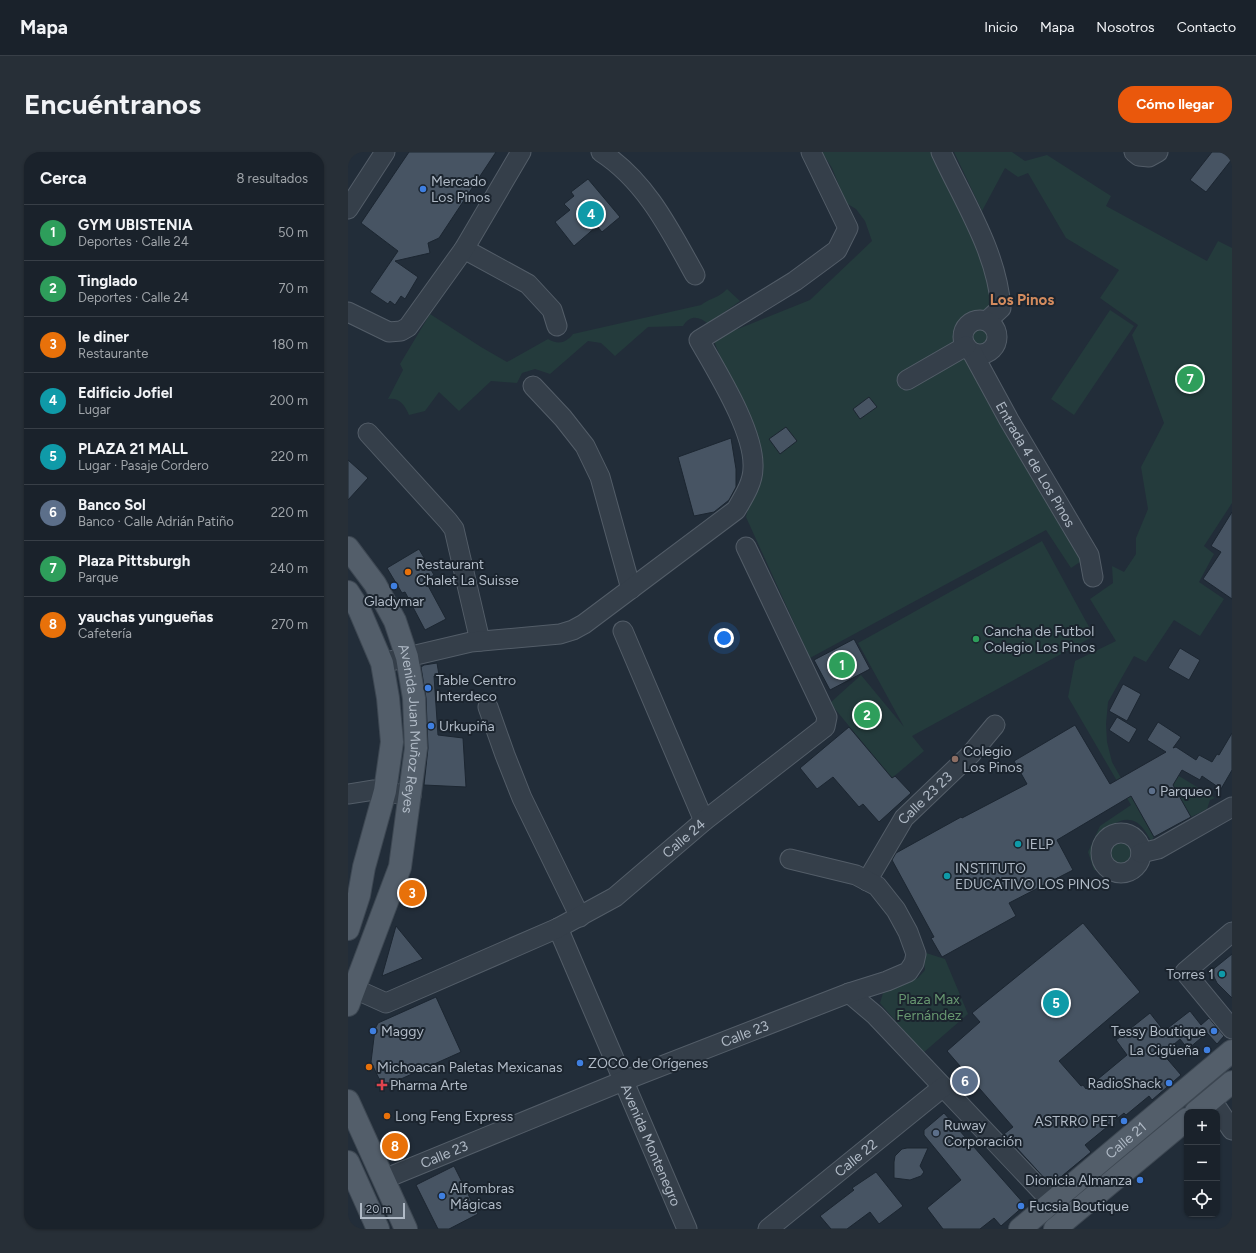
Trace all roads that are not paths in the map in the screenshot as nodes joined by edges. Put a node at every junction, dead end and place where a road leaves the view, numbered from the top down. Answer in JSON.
{"nodes":[{"id":1,"x":521,"y":152,"type":"edge"},
{"id":2,"x":601,"y":152,"type":"edge"},
{"id":3,"x":810,"y":152,"type":"edge"},
{"id":4,"x":942,"y":152,"type":"edge"},
{"id":5,"x":1134,"y":152,"type":"edge"},
{"id":6,"x":1158,"y":152,"type":"edge"},
{"id":7,"x":378,"y":155,"type":"edge"},
{"id":8,"x":348,"y":209,"type":"edge"},
{"id":9,"x":464,"y":248,"type":"junction"},
{"id":10,"x":695,"y":275,"type":"dead end"},
{"id":11,"x":348,"y":312,"type":"edge"},
{"id":12,"x":987,"y":322,"type":"junction"},
{"id":13,"x":556,"y":326,"type":"dead end"},
{"id":14,"x":969,"y":349,"type":"junction"},
{"id":15,"x":907,"y":380,"type":"dead end"},
{"id":16,"x":533,"y":386,"type":"dead end"},
{"id":17,"x":368,"y":433,"type":"dead end"},
{"id":18,"x":746,"y":547,"type":"dead end"},
{"id":19,"x":348,"y":548,"type":"edge"},
{"id":20,"x":1093,"y":577,"type":"dead end"},
{"id":21,"x":631,"y":590,"type":"junction"},
{"id":22,"x":348,"y":592,"type":"edge"},
{"id":23,"x":623,"y":631,"type":"dead end"},
{"id":24,"x":476,"y":641,"type":"junction"},
{"id":25,"x":407,"y":657,"type":"junction"},
{"id":26,"x":382,"y":662,"type":"junction"},
{"id":27,"x":488,"y":706,"type":"dead end"},
{"id":28,"x":995,"y":725,"type":"dead end"},
{"id":29,"x":385,"y":791,"type":"junction"},
{"id":30,"x":348,"y":794,"type":"edge"},
{"id":31,"x":411,"y":796,"type":"junction"},
{"id":32,"x":1232,"y":807,"type":"edge"},
{"id":33,"x":704,"y":821,"type":"junction"},
{"id":34,"x":1141,"y":853,"type":"dead end"},
{"id":35,"x":790,"y":859,"type":"dead end"},
{"id":36,"x":867,"y":881,"type":"junction"},
{"id":37,"x":580,"y":916,"type":"junction"},
{"id":38,"x":558,"y":928,"type":"junction"},
{"id":39,"x":348,"y":929,"type":"edge"},
{"id":40,"x":1232,"y":932,"type":"edge"},
{"id":41,"x":350,"y":993,"type":"edge"},
{"id":42,"x":850,"y":993,"type":"junction"},
{"id":43,"x":1232,"y":1029,"type":"edge"},
{"id":44,"x":1232,"y":1051,"type":"edge"},
{"id":45,"x":623,"y":1081,"type":"junction"},
{"id":46,"x":1196,"y":1082,"type":"junction"},
{"id":47,"x":1232,"y":1082,"type":"edge"},
{"id":48,"x":943,"y":1087,"type":"junction"},
{"id":49,"x":348,"y":1101,"type":"edge"},
{"id":50,"x":1203,"y":1106,"type":"edge"},
{"id":51,"x":1184,"y":1122,"type":"edge"},
{"id":52,"x":348,"y":1127,"type":"edge"},
{"id":53,"x":1232,"y":1130,"type":"edge"},
{"id":54,"x":348,"y":1162,"type":"edge"},
{"id":55,"x":384,"y":1179,"type":"junction"},
{"id":56,"x":1052,"y":1202,"type":"junction"},
{"id":57,"x":1061,"y":1224,"type":"edge"},
{"id":58,"x":378,"y":1229,"type":"edge"},
{"id":59,"x":395,"y":1229,"type":"edge"},
{"id":60,"x":406,"y":1229,"type":"edge"},
{"id":61,"x":687,"y":1229,"type":"edge"},
{"id":62,"x":768,"y":1229,"type":"edge"},
{"id":63,"x":1020,"y":1229,"type":"edge"}],
"edges":[{"from":1,"to":9,"type":"street"},
{"from":2,"to":10,"type":"street"},
{"from":3,"to":21,"type":"street"},
{"from":4,"to":12,"type":"street"},
{"from":5,"to":6,"type":"street"},
{"from":7,"to":8,"type":"street"},
{"from":9,"to":11,"type":"street"},
{"from":9,"to":13,"type":"street"},
{"from":12,"to":14,"type":"street"},
{"from":12,"to":14,"type":"street"},
{"from":14,"to":15,"type":"street"},
{"from":14,"to":20,"type":"street","name":"Entrada 4 de Los Pinos"},
{"from":16,"to":21,"type":"street"},
{"from":17,"to":24,"type":"street"},
{"from":18,"to":33,"type":"street","name":"Calle 24"},
{"from":19,"to":25,"type":"main road","name":"Avenida Juan Muñoz Reyes"},
{"from":21,"to":24,"type":"street"},
{"from":22,"to":26,"type":"main road","name":"Avenida Juan Muñoz Reyes"},
{"from":23,"to":33,"type":"street"},
{"from":24,"to":25,"type":"street"},
{"from":25,"to":26,"type":"street"},
{"from":25,"to":31,"type":"main road","name":"Avenida Juan Muñoz Reyes"},
{"from":26,"to":29,"type":"main road","name":"Avenida Juan Muñoz Reyes"},
{"from":27,"to":37,"type":"street"},
{"from":28,"to":36,"type":"street","name":"Calle 23 23"},
{"from":29,"to":30,"type":"street"},
{"from":29,"to":31,"type":"street"},
{"from":29,"to":39,"type":"main road","name":"Avenida Juan Muñoz Reyes"},
{"from":31,"to":41,"type":"main road","name":"Avenida Juan Muñoz Reyes"},
{"from":32,"to":34,"type":"street"},
{"from":33,"to":37,"type":"street","name":"Calle 24"},
{"from":35,"to":36,"type":"street","name":"Calle 23"},
{"from":36,"to":42,"type":"street","name":"Calle 23"},
{"from":37,"to":38,"type":"street","name":"Calle 24"},
{"from":38,"to":41,"type":"street","name":"Calle 24"},
{"from":38,"to":45,"type":"street","name":"Avenida Montenegro"},
{"from":40,"to":43,"type":"street"},
{"from":42,"to":45,"type":"street","name":"Calle 23"},
{"from":42,"to":48,"type":"street"},
{"from":44,"to":46,"type":"main road","name":"Calle 21"},
{"from":45,"to":55,"type":"street","name":"Calle 23"},
{"from":45,"to":61,"type":"street","name":"Avenida Montenegro"},
{"from":46,"to":50,"type":"main road"},
{"from":46,"to":56,"type":"main road","name":"Calle 21"},
{"from":47,"to":50,"type":"main road"},
{"from":48,"to":56,"type":"street"},
{"from":48,"to":62,"type":"street","name":"Calle 22"},
{"from":49,"to":55,"type":"main road"},
{"from":50,"to":53,"type":"street"},
{"from":51,"to":57,"type":"main road","name":"Calle 21"},
{"from":52,"to":59,"type":"main road"},
{"from":54,"to":58,"type":"main road"},
{"from":55,"to":60,"type":"main road"},
{"from":56,"to":57,"type":"main road"},
{"from":56,"to":63,"type":"main road","name":"Calle 21"}]}
